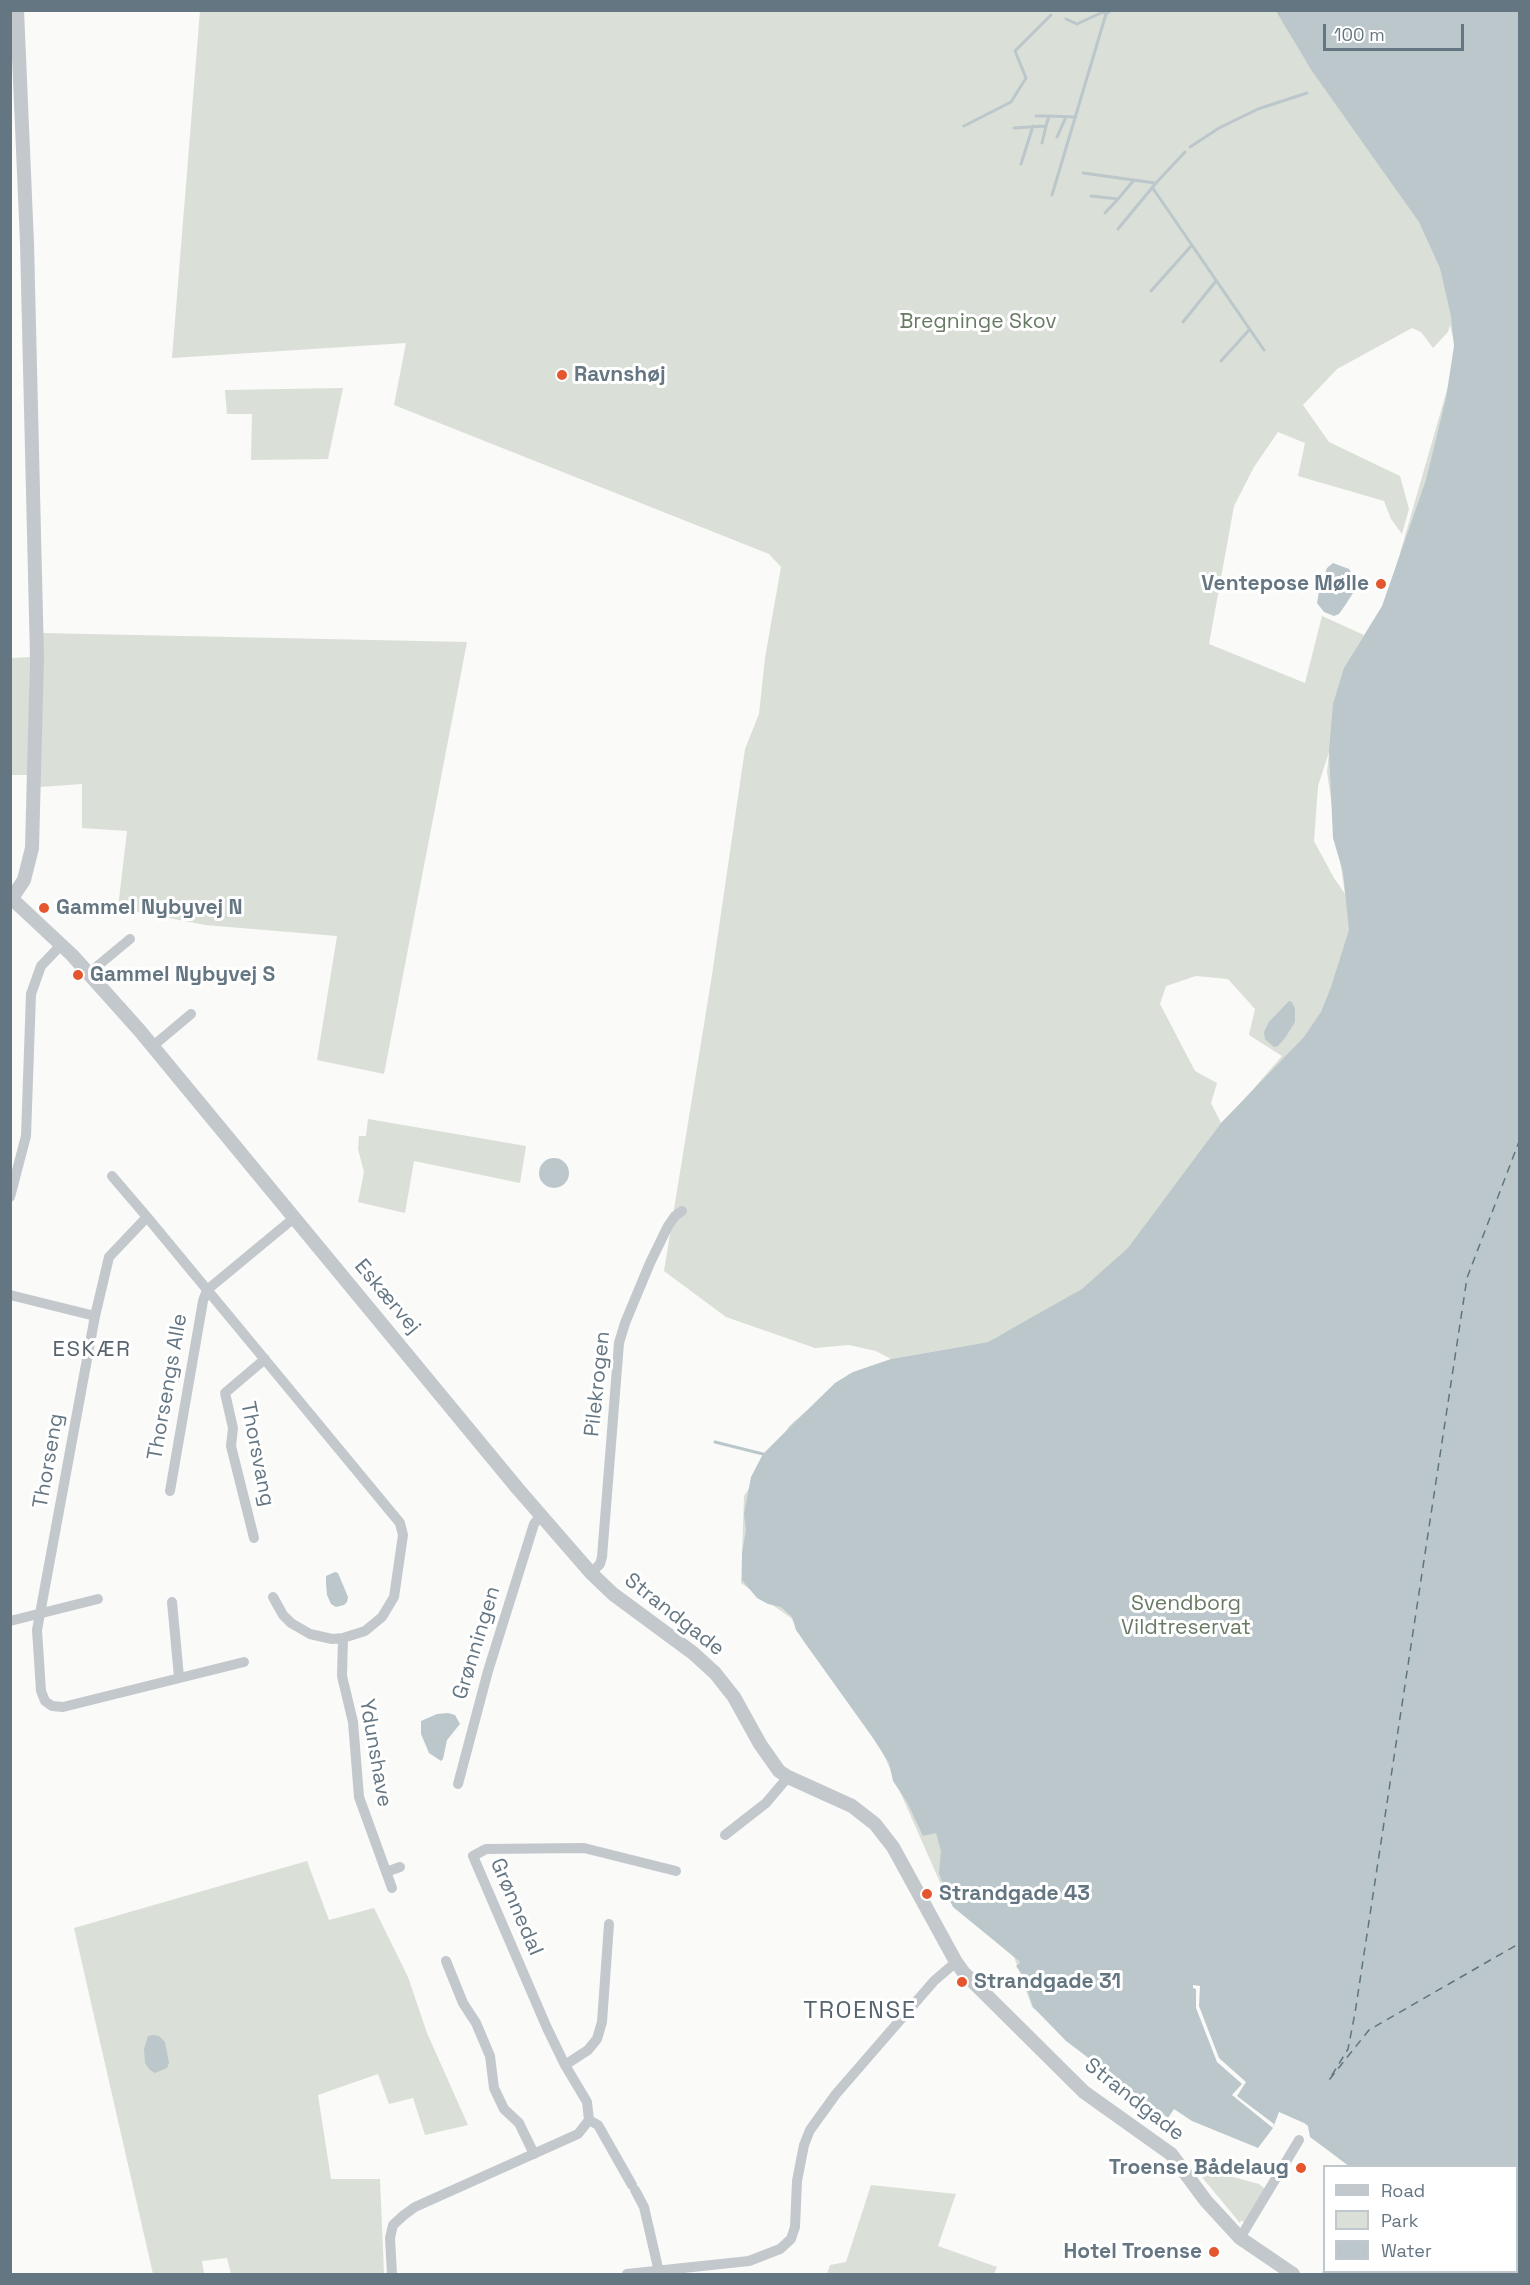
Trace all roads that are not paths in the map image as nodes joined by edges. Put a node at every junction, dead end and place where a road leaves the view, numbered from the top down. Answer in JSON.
{"nodes":[{"id":1,"x":17,"y":10,"type":"edge"},
{"id":2,"x":11,"y":898,"type":"edge"},
{"id":3,"x":130,"y":939,"type":"dead end"},
{"id":4,"x":62,"y":944,"type":"junction"},
{"id":5,"x":89,"y":973,"type":"junction"},
{"id":6,"x":191,"y":1014,"type":"dead end"},
{"id":7,"x":153,"y":1046,"type":"junction"},
{"id":8,"x":112,"y":1176,"type":"dead end"},
{"id":9,"x":10,"y":1197,"type":"edge"},
{"id":10,"x":682,"y":1211,"type":"dead end"},
{"id":11,"x":147,"y":1217,"type":"junction"},
{"id":12,"x":294,"y":1218,"type":"junction"},
{"id":13,"x":207,"y":1290,"type":"junction"},
{"id":14,"x":10,"y":1295,"type":"edge"},
{"id":15,"x":95,"y":1316,"type":"junction"},
{"id":16,"x":265,"y":1359,"type":"junction"},
{"id":17,"x":170,"y":1491,"type":"dead end"},
{"id":18,"x":541,"y":1515,"type":"junction"},
{"id":19,"x":254,"y":1538,"type":"dead end"},
{"id":20,"x":591,"y":1573,"type":"junction"},
{"id":21,"x":273,"y":1597,"type":"dead end"},
{"id":22,"x":98,"y":1599,"type":"dead end"},
{"id":23,"x":171,"y":1602,"type":"dead end"},
{"id":24,"x":40,"y":1613,"type":"junction"},
{"id":25,"x":10,"y":1621,"type":"edge"},
{"id":26,"x":343,"y":1638,"type":"junction"},
{"id":27,"x":244,"y":1662,"type":"dead end"},
{"id":28,"x":179,"y":1677,"type":"junction"},
{"id":29,"x":788,"y":1778,"type":"junction"},
{"id":30,"x":458,"y":1784,"type":"dead end"},
{"id":31,"x":725,"y":1835,"type":"dead end"},
{"id":32,"x":400,"y":1867,"type":"dead end"},
{"id":33,"x":676,"y":1871,"type":"dead end"},
{"id":34,"x":386,"y":1872,"type":"junction"},
{"id":35,"x":392,"y":1888,"type":"dead end"},
{"id":36,"x":609,"y":1924,"type":"dead end"},
{"id":37,"x":446,"y":1961,"type":"dead end"},
{"id":38,"x":956,"y":1962,"type":"junction"},
{"id":39,"x":565,"y":2065,"type":"junction"},
{"id":40,"x":589,"y":2120,"type":"junction"},
{"id":41,"x":1299,"y":2140,"type":"dead end"},
{"id":42,"x":534,"y":2154,"type":"junction"},
{"id":43,"x":1240,"y":2238,"type":"junction"},
{"id":44,"x":659,"y":2272,"type":"junction"},
{"id":45,"x":392,"y":2274,"type":"edge"},
{"id":46,"x":627,"y":2274,"type":"edge"},
{"id":47,"x":1293,"y":2274,"type":"edge"}],
"edges":[{"from":1,"to":2,"type":"street"},
{"from":2,"to":4,"type":"street","name":"Eskærvej"},
{"from":3,"to":5,"type":"street"},
{"from":4,"to":5,"type":"street","name":"Eskærvej"},
{"from":4,"to":9,"type":"street"},
{"from":5,"to":7,"type":"street","name":"Eskærvej"},
{"from":6,"to":7,"type":"street"},
{"from":7,"to":12,"type":"street","name":"Eskærvej"},
{"from":8,"to":11,"type":"street"},
{"from":10,"to":20,"type":"street","name":"Pilekrogen"},
{"from":11,"to":13,"type":"street"},
{"from":11,"to":15,"type":"street","name":"Thorseng"},
{"from":12,"to":13,"type":"street"},
{"from":12,"to":18,"type":"street","name":"Eskærvej"},
{"from":13,"to":16,"type":"street"},
{"from":13,"to":17,"type":"street","name":"Thorsengs Alle"},
{"from":14,"to":15,"type":"street"},
{"from":15,"to":24,"type":"street","name":"Thorseng"},
{"from":16,"to":19,"type":"street","name":"Thorsvang"},
{"from":16,"to":26,"type":"street"},
{"from":18,"to":20,"type":"street","name":"Eskærvej"},
{"from":18,"to":30,"type":"street","name":"Grønningen"},
{"from":20,"to":29,"type":"street","name":"Strandgade"},
{"from":21,"to":26,"type":"street"},
{"from":22,"to":24,"type":"street"},
{"from":23,"to":28,"type":"street"},
{"from":24,"to":25,"type":"street"},
{"from":24,"to":28,"type":"street","name":"Thorseng"},
{"from":26,"to":34,"type":"street","name":"Ydunshave"},
{"from":27,"to":28,"type":"street"},
{"from":29,"to":31,"type":"street"},
{"from":29,"to":38,"type":"street","name":"Strandgade"},
{"from":32,"to":34,"type":"street"},
{"from":33,"to":39,"type":"street","name":"Grønnedal"},
{"from":34,"to":35,"type":"street","name":"Ydunshave"},
{"from":36,"to":39,"type":"street"},
{"from":37,"to":42,"type":"street"},
{"from":38,"to":43,"type":"street","name":"Strandgade"},
{"from":38,"to":44,"type":"street"},
{"from":39,"to":40,"type":"street","name":"Grønnedal"},
{"from":40,"to":42,"type":"street"},
{"from":40,"to":44,"type":"street","name":"Grønnedal"},
{"from":41,"to":43,"type":"street"},
{"from":42,"to":45,"type":"street"},
{"from":43,"to":47,"type":"street","name":"Strandgade"},
{"from":44,"to":46,"type":"street"}]}
